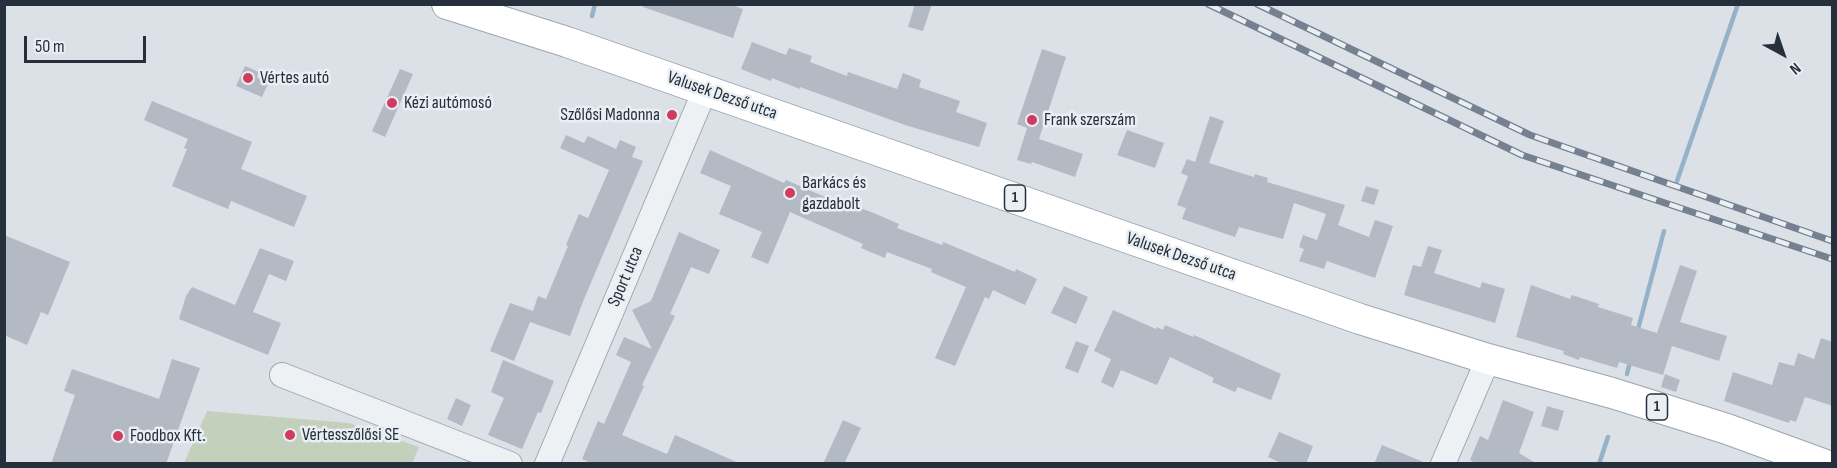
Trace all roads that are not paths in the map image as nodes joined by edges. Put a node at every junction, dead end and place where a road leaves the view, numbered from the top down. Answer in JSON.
{"nodes":[{"id":1,"x":447,"y":4,"type":"edge"},
{"id":2,"x":705,"y":90,"type":"junction"},
{"id":3,"x":1488,"y":359,"type":"junction"},
{"id":4,"x":282,"y":375,"type":"dead end"},
{"id":5,"x":510,"y":464,"type":"edge"},
{"id":6,"x":547,"y":464,"type":"edge"},
{"id":7,"x":1443,"y":464,"type":"edge"},
{"id":8,"x":1823,"y":464,"type":"edge"}],
"edges":[{"from":1,"to":2,"type":"main road","name":"Valusek Dezső utca","number":"1"},
{"from":2,"to":3,"type":"main road","name":"Valusek Dezső utca","number":"1"},
{"from":2,"to":6,"type":"street","name":"Sport utca"},
{"from":3,"to":7,"type":"street"},
{"from":3,"to":8,"type":"main road","name":"Valusek Dezső utca","number":"1"},
{"from":4,"to":5,"type":"street"}]}
